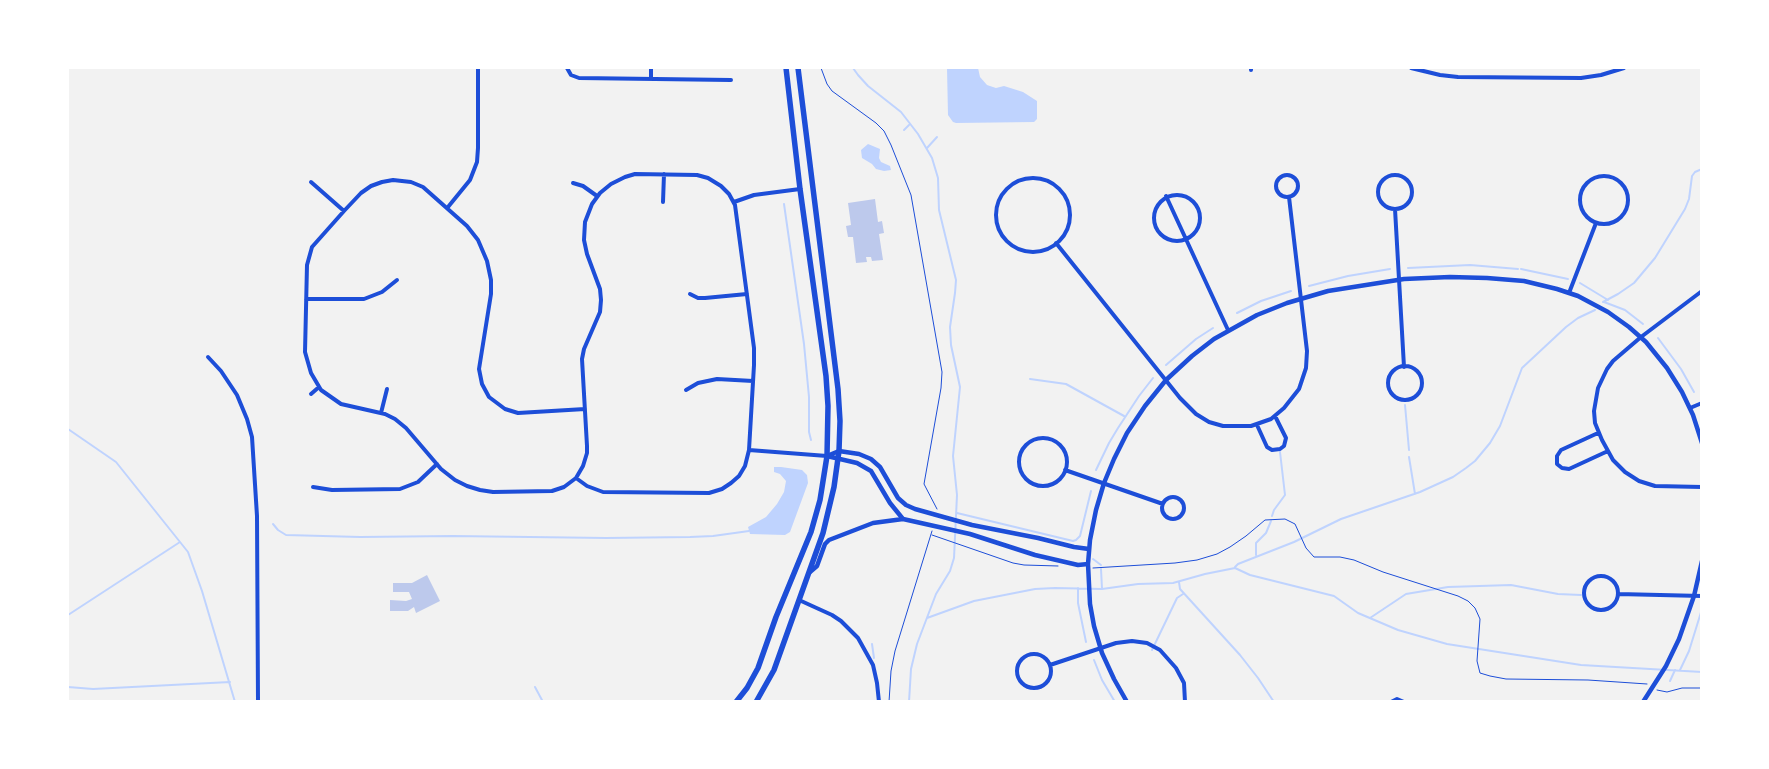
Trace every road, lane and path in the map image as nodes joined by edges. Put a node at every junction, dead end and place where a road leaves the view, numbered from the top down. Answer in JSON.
{"nodes":[{"id":1,"x":478,"y":68,"type":"edge"},
{"id":2,"x":567,"y":68,"type":"edge"},
{"id":3,"x":651,"y":68,"type":"edge"},
{"id":4,"x":786,"y":68,"type":"edge"},
{"id":5,"x":798,"y":68,"type":"edge"},
{"id":6,"x":821,"y":68,"type":"edge"},
{"id":7,"x":1411,"y":68,"type":"edge"},
{"id":8,"x":1624,"y":68,"type":"edge"},
{"id":9,"x":651,"y":79,"type":"junction"},
{"id":10,"x":731,"y":80,"type":"dead end"},
{"id":11,"x":664,"y":174,"type":"junction"},
{"id":12,"x":311,"y":182,"type":"dead end"},
{"id":13,"x":573,"y":184,"type":"dead end"},
{"id":14,"x":800,"y":189,"type":"junction"},
{"id":15,"x":597,"y":196,"type":"junction"},
{"id":16,"x":1166,"y":196,"type":"junction"},
{"id":17,"x":1289,"y":197,"type":"junction"},
{"id":18,"x":663,"y":202,"type":"dead end"},
{"id":19,"x":734,"y":202,"type":"junction"},
{"id":20,"x":448,"y":208,"type":"junction"},
{"id":21,"x":1395,"y":209,"type":"junction"},
{"id":22,"x":344,"y":211,"type":"junction"},
{"id":23,"x":1596,"y":223,"type":"junction"},
{"id":24,"x":1186,"y":239,"type":"junction"},
{"id":25,"x":1056,"y":244,"type":"junction"},
{"id":26,"x":398,"y":280,"type":"dead end"},
{"id":27,"x":1399,"y":280,"type":"junction"},
{"id":28,"x":1702,"y":291,"type":"edge"},
{"id":29,"x":1569,"y":293,"type":"junction"},
{"id":30,"x":690,"y":294,"type":"dead end"},
{"id":31,"x":746,"y":294,"type":"junction"},
{"id":32,"x":306,"y":298,"type":"junction"},
{"id":33,"x":1300,"y":299,"type":"junction"},
{"id":34,"x":1228,"y":330,"type":"junction"},
{"id":35,"x":1641,"y":337,"type":"junction"},
{"id":36,"x":208,"y":357,"type":"dead end"},
{"id":37,"x":1404,"y":367,"type":"junction"},
{"id":38,"x":1166,"y":380,"type":"junction"},
{"id":39,"x":754,"y":381,"type":"junction"},
{"id":40,"x":319,"y":387,"type":"junction"},
{"id":41,"x":387,"y":389,"type":"dead end"},
{"id":42,"x":686,"y":390,"type":"dead end"},
{"id":43,"x":311,"y":394,"type":"dead end"},
{"id":44,"x":1702,"y":403,"type":"edge"},
{"id":45,"x":1690,"y":408,"type":"junction"},
{"id":46,"x":585,"y":409,"type":"junction"},
{"id":47,"x":381,"y":414,"type":"junction"},
{"id":48,"x":1275,"y":416,"type":"junction"},
{"id":49,"x":1257,"y":425,"type":"junction"},
{"id":50,"x":1598,"y":433,"type":"junction"},
{"id":51,"x":1702,"y":443,"type":"edge"},
{"id":52,"x":749,"y":450,"type":"junction"},
{"id":53,"x":839,"y":451,"type":"junction"},
{"id":54,"x":1608,"y":451,"type":"junction"},
{"id":55,"x":827,"y":456,"type":"junction"},
{"id":56,"x":838,"y":460,"type":"junction"},
{"id":57,"x":437,"y":464,"type":"junction"},
{"id":58,"x":1065,"y":470,"type":"junction"},
{"id":59,"x":576,"y":478,"type":"junction"},
{"id":60,"x":1104,"y":483,"type":"junction"},
{"id":61,"x":313,"y":487,"type":"dead end"},
{"id":62,"x":1702,"y":487,"type":"edge"},
{"id":63,"x":1163,"y":504,"type":"junction"},
{"id":64,"x":939,"y":514,"type":"junction"},
{"id":65,"x":903,"y":519,"type":"junction"},
{"id":66,"x":933,"y":528,"type":"dead end"},
{"id":67,"x":931,"y":535,"type":"junction"},
{"id":68,"x":1089,"y":549,"type":"junction"},
{"id":69,"x":1702,"y":561,"type":"edge"},
{"id":70,"x":1059,"y":566,"type":"dead end"},
{"id":71,"x":1090,"y":566,"type":"junction"},
{"id":72,"x":809,"y":572,"type":"junction"},
{"id":73,"x":1618,"y":594,"type":"junction"},
{"id":74,"x":1694,"y":596,"type":"junction"},
{"id":75,"x":1702,"y":596,"type":"edge"},
{"id":76,"x":799,"y":600,"type":"junction"},
{"id":77,"x":1100,"y":648,"type":"junction"},
{"id":78,"x":1050,"y":665,"type":"junction"},
{"id":79,"x":1650,"y":686,"type":"dead end"},
{"id":80,"x":1702,"y":688,"type":"edge"},
{"id":81,"x":1657,"y":689,"type":"dead end"},
{"id":82,"x":258,"y":702,"type":"edge"},
{"id":83,"x":736,"y":702,"type":"edge"},
{"id":84,"x":756,"y":702,"type":"edge"},
{"id":85,"x":879,"y":702,"type":"edge"},
{"id":86,"x":889,"y":702,"type":"edge"},
{"id":87,"x":1127,"y":702,"type":"edge"},
{"id":88,"x":1185,"y":702,"type":"edge"},
{"id":89,"x":1391,"y":702,"type":"edge"},
{"id":90,"x":1404,"y":702,"type":"edge"},
{"id":91,"x":1643,"y":702,"type":"edge"}],
"edges":[{"from":1,"to":20,"type":"street"},
{"from":2,"to":9,"type":"street"},
{"from":3,"to":9,"type":"street"},
{"from":4,"to":14,"type":"main road"},
{"from":5,"to":53,"type":"main road"},
{"from":6,"to":64,"type":"path"},
{"from":7,"to":8,"type":"street"},
{"from":9,"to":10,"type":"street"},
{"from":11,"to":15,"type":"street"},
{"from":11,"to":18,"type":"street"},
{"from":11,"to":19,"type":"street"},
{"from":12,"to":22,"type":"street"},
{"from":13,"to":15,"type":"street"},
{"from":14,"to":19,"type":"street"},
{"from":14,"to":55,"type":"main road"},
{"from":15,"to":46,"type":"street"},
{"from":16,"to":24,"type":"street"},
{"from":16,"to":24,"type":"street"},
{"from":16,"to":24,"type":"street"},
{"from":17,"to":17,"type":"street"},
{"from":17,"to":33,"type":"street"},
{"from":19,"to":31,"type":"street"},
{"from":20,"to":22,"type":"street"},
{"from":20,"to":46,"type":"street"},
{"from":21,"to":21,"type":"street"},
{"from":21,"to":27,"type":"street"},
{"from":22,"to":32,"type":"street"},
{"from":23,"to":23,"type":"street"},
{"from":23,"to":29,"type":"street"},
{"from":24,"to":34,"type":"street"},
{"from":25,"to":25,"type":"street"},
{"from":25,"to":38,"type":"street"},
{"from":26,"to":32,"type":"street"},
{"from":27,"to":29,"type":"street"},
{"from":27,"to":33,"type":"street"},
{"from":27,"to":37,"type":"street"},
{"from":28,"to":35,"type":"street"},
{"from":29,"to":35,"type":"street"},
{"from":30,"to":31,"type":"street"},
{"from":31,"to":39,"type":"street"},
{"from":32,"to":40,"type":"street"},
{"from":33,"to":34,"type":"street"},
{"from":33,"to":48,"type":"street"},
{"from":34,"to":38,"type":"street"},
{"from":35,"to":45,"type":"street"},
{"from":35,"to":50,"type":"street"},
{"from":36,"to":82,"type":"street"},
{"from":37,"to":37,"type":"street"},
{"from":38,"to":49,"type":"street"},
{"from":38,"to":60,"type":"street"},
{"from":39,"to":42,"type":"street"},
{"from":39,"to":52,"type":"street"},
{"from":40,"to":43,"type":"street"},
{"from":40,"to":47,"type":"street"},
{"from":41,"to":47,"type":"street"},
{"from":44,"to":45,"type":"street"},
{"from":45,"to":51,"type":"street"},
{"from":46,"to":59,"type":"street"},
{"from":47,"to":57,"type":"street"},
{"from":48,"to":49,"type":"street"},
{"from":48,"to":49,"type":"street"},
{"from":50,"to":54,"type":"street"},
{"from":50,"to":54,"type":"street"},
{"from":52,"to":55,"type":"street"},
{"from":52,"to":59,"type":"street"},
{"from":53,"to":55,"type":"street"},
{"from":53,"to":56,"type":"main road"},
{"from":53,"to":64,"type":"street"},
{"from":54,"to":62,"type":"street"},
{"from":55,"to":56,"type":"street"},
{"from":55,"to":83,"type":"main road"},
{"from":56,"to":65,"type":"street"},
{"from":56,"to":72,"type":"main road"},
{"from":57,"to":59,"type":"street"},
{"from":57,"to":61,"type":"street"},
{"from":58,"to":58,"type":"street"},
{"from":58,"to":60,"type":"street"},
{"from":60,"to":63,"type":"street"},
{"from":60,"to":68,"type":"street"},
{"from":63,"to":63,"type":"street"},
{"from":64,"to":68,"type":"street"},
{"from":65,"to":71,"type":"street"},
{"from":65,"to":72,"type":"street"},
{"from":66,"to":67,"type":"path"},
{"from":67,"to":70,"type":"path"},
{"from":67,"to":86,"type":"path"},
{"from":68,"to":71,"type":"street"},
{"from":69,"to":74,"type":"street"},
{"from":71,"to":77,"type":"street"},
{"from":71,"to":79,"type":"path"},
{"from":72,"to":76,"type":"main road"},
{"from":73,"to":73,"type":"street"},
{"from":73,"to":74,"type":"street"},
{"from":74,"to":75,"type":"street"},
{"from":74,"to":91,"type":"street"},
{"from":76,"to":84,"type":"main road"},
{"from":76,"to":85,"type":"street"},
{"from":77,"to":78,"type":"street"},
{"from":77,"to":87,"type":"street"},
{"from":77,"to":88,"type":"street"},
{"from":78,"to":78,"type":"street"},
{"from":80,"to":81,"type":"path"},
{"from":89,"to":90,"type":"street"}]}
